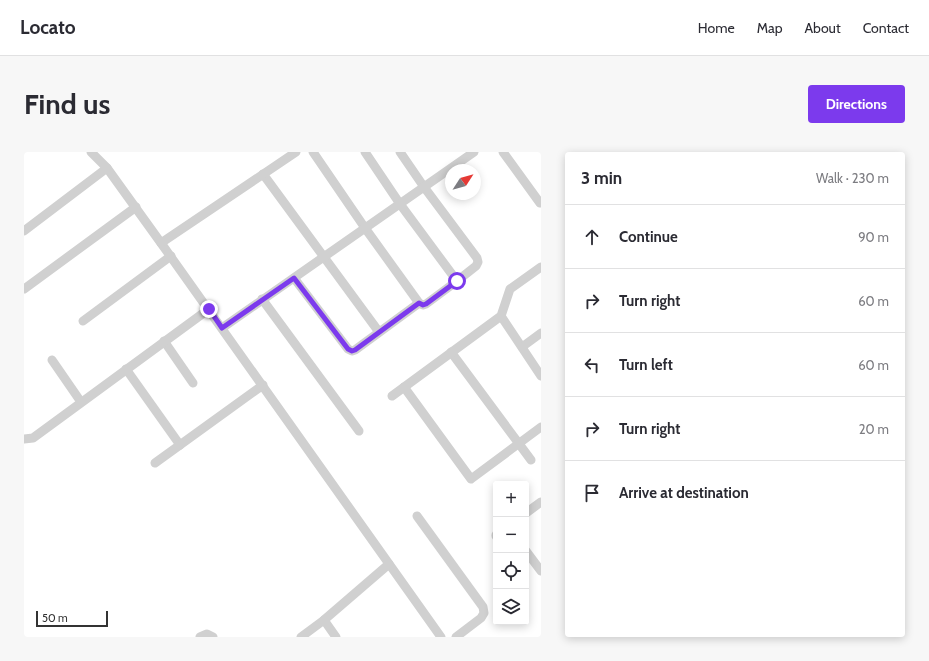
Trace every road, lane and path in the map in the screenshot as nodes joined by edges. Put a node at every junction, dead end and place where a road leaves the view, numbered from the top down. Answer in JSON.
{"nodes":[{"id":1,"x":91,"y":152,"type":"edge"},
{"id":2,"x":296,"y":152,"type":"edge"},
{"id":3,"x":313,"y":152,"type":"edge"},
{"id":4,"x":365,"y":152,"type":"edge"},
{"id":5,"x":400,"y":152,"type":"edge"},
{"id":6,"x":503,"y":152,"type":"edge"},
{"id":7,"x":471,"y":153,"type":"edge"},
{"id":8,"x":285,"y":155,"type":"edge"},
{"id":9,"x":107,"y":168,"type":"junction"},
{"id":10,"x":263,"y":174,"type":"junction"},
{"id":11,"x":424,"y":187,"type":"junction"},
{"id":12,"x":540,"y":203,"type":"dead end"},
{"id":13,"x":400,"y":204,"type":"junction"},
{"id":14,"x":136,"y":207,"type":"junction"},
{"id":15,"x":365,"y":228,"type":"junction"},
{"id":16,"x":24,"y":232,"type":"edge"},
{"id":17,"x":162,"y":243,"type":"junction"},
{"id":18,"x":171,"y":256,"type":"junction"},
{"id":19,"x":324,"y":256,"type":"junction"},
{"id":20,"x":541,"y":267,"type":"edge"},
{"id":21,"x":294,"y":278,"type":"junction"},
{"id":22,"x":457,"y":281,"type":"junction"},
{"id":23,"x":24,"y":289,"type":"edge"},
{"id":24,"x":262,"y":300,"type":"junction"},
{"id":25,"x":419,"y":303,"type":"junction"},
{"id":26,"x":209,"y":309,"type":"junction"},
{"id":27,"x":500,"y":316,"type":"junction"},
{"id":28,"x":84,"y":320,"type":"dead end"},
{"id":29,"x":222,"y":328,"type":"junction"},
{"id":30,"x":379,"y":332,"type":"junction"},
{"id":31,"x":541,"y":333,"type":"edge"},
{"id":32,"x":164,"y":341,"type":"junction"},
{"id":33,"x":522,"y":347,"type":"junction"},
{"id":34,"x":451,"y":352,"type":"junction"},
{"id":35,"x":52,"y":360,"type":"dead end"},
{"id":36,"x":126,"y":369,"type":"junction"},
{"id":37,"x":541,"y":376,"type":"edge"},
{"id":38,"x":193,"y":383,"type":"dead end"},
{"id":39,"x":263,"y":385,"type":"junction"},
{"id":40,"x":404,"y":387,"type":"junction"},
{"id":41,"x":392,"y":396,"type":"dead end"},
{"id":42,"x":81,"y":402,"type":"junction"},
{"id":43,"x":541,"y":427,"type":"edge"},
{"id":44,"x":359,"y":431,"type":"dead end"},
{"id":45,"x":24,"y":439,"type":"edge"},
{"id":46,"x":180,"y":444,"type":"junction"},
{"id":47,"x":518,"y":444,"type":"junction"},
{"id":48,"x":531,"y":460,"type":"dead end"},
{"id":49,"x":155,"y":463,"type":"dead end"},
{"id":50,"x":541,"y":502,"type":"edge"},
{"id":51,"x":529,"y":511,"type":"edge"},
{"id":52,"x":417,"y":516,"type":"dead end"},
{"id":53,"x":528,"y":553,"type":"edge"},
{"id":54,"x":389,"y":564,"type":"junction"},
{"id":55,"x":541,"y":571,"type":"edge"},
{"id":56,"x":324,"y":620,"type":"junction"},
{"id":57,"x":200,"y":637,"type":"edge"},
{"id":58,"x":213,"y":637,"type":"edge"},
{"id":59,"x":301,"y":637,"type":"edge"},
{"id":60,"x":336,"y":637,"type":"edge"},
{"id":61,"x":441,"y":637,"type":"edge"},
{"id":62,"x":456,"y":637,"type":"edge"}],
"edges":[{"from":1,"to":9,"type":"street"},
{"from":2,"to":8,"type":"street"},
{"from":3,"to":15,"type":"street"},
{"from":4,"to":13,"type":"street"},
{"from":5,"to":11,"type":"street"},
{"from":6,"to":12,"type":"street"},
{"from":7,"to":11,"type":"street"},
{"from":8,"to":10,"type":"street"},
{"from":9,"to":14,"type":"street"},
{"from":9,"to":16,"type":"street"},
{"from":10,"to":17,"type":"street"},
{"from":10,"to":19,"type":"street"},
{"from":11,"to":13,"type":"street"},
{"from":11,"to":22,"type":"street"},
{"from":13,"to":15,"type":"street"},
{"from":13,"to":22,"type":"street"},
{"from":14,"to":17,"type":"street"},
{"from":14,"to":23,"type":"street"},
{"from":15,"to":19,"type":"street"},
{"from":15,"to":25,"type":"street"},
{"from":17,"to":18,"type":"street"},
{"from":18,"to":26,"type":"street"},
{"from":18,"to":28,"type":"street"},
{"from":19,"to":21,"type":"street"},
{"from":19,"to":30,"type":"street"},
{"from":20,"to":27,"type":"street"},
{"from":21,"to":24,"type":"street"},
{"from":21,"to":30,"type":"street"},
{"from":22,"to":25,"type":"street"},
{"from":24,"to":29,"type":"street"},
{"from":24,"to":44,"type":"street"},
{"from":25,"to":30,"type":"street"},
{"from":26,"to":29,"type":"street"},
{"from":26,"to":32,"type":"street"},
{"from":27,"to":33,"type":"street"},
{"from":27,"to":34,"type":"street"},
{"from":29,"to":39,"type":"street"},
{"from":31,"to":33,"type":"street"},
{"from":32,"to":36,"type":"street"},
{"from":32,"to":38,"type":"street"},
{"from":33,"to":37,"type":"street"},
{"from":34,"to":40,"type":"street"},
{"from":34,"to":47,"type":"street"},
{"from":35,"to":42,"type":"street"},
{"from":36,"to":42,"type":"street"},
{"from":36,"to":46,"type":"street"},
{"from":39,"to":46,"type":"street"},
{"from":39,"to":54,"type":"street"},
{"from":40,"to":41,"type":"street"},
{"from":40,"to":47,"type":"street"},
{"from":42,"to":45,"type":"street"},
{"from":43,"to":47,"type":"street"},
{"from":46,"to":49,"type":"street"},
{"from":47,"to":48,"type":"street"},
{"from":50,"to":51,"type":"street"},
{"from":52,"to":62,"type":"street"},
{"from":53,"to":55,"type":"street"},
{"from":54,"to":56,"type":"street"},
{"from":54,"to":61,"type":"street"},
{"from":56,"to":59,"type":"street"},
{"from":56,"to":60,"type":"street"},
{"from":57,"to":58,"type":"street"}]}
